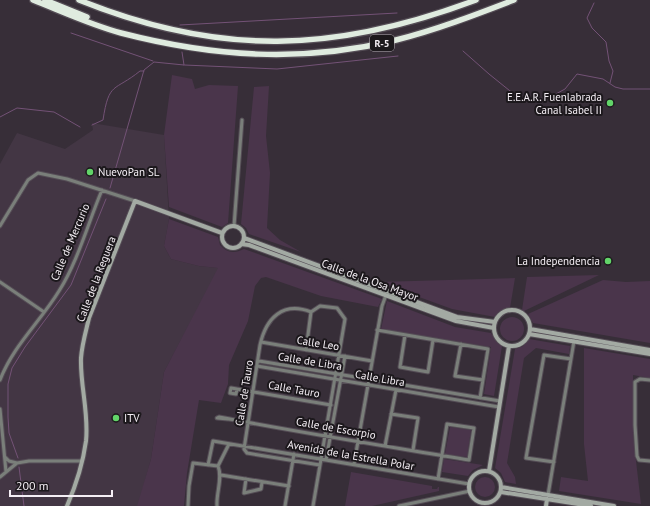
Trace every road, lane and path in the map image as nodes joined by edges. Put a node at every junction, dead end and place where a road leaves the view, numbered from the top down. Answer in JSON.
{"nodes":[{"id":1,"x":33,"y":0,"type":"edge"},
{"id":2,"x":45,"y":0,"type":"edge"},
{"id":3,"x":79,"y":0,"type":"edge"},
{"id":4,"x":87,"y":0,"type":"edge"},
{"id":5,"x":476,"y":0,"type":"edge"},
{"id":6,"x":514,"y":0,"type":"edge"},
{"id":7,"x":156,"y":26,"type":"junction"},
{"id":8,"x":142,"y":37,"type":"junction"},
{"id":9,"x":242,"y":120,"type":"dead end"},
{"id":10,"x":102,"y":190,"type":"junction"},
{"id":11,"x":135,"y":201,"type":"junction"},
{"id":12,"x":0,"y":226,"type":"edge"},
{"id":13,"x":234,"y":226,"type":"junction"},
{"id":14,"x":222,"y":233,"type":"junction"},
{"id":15,"x":244,"y":238,"type":"junction"},
{"id":16,"x":241,"y":244,"type":"junction"},
{"id":17,"x":0,"y":282,"type":"edge"},
{"id":18,"x":386,"y":295,"type":"junction"},
{"id":19,"x":44,"y":312,"type":"junction"},
{"id":20,"x":311,"y":312,"type":"junction"},
{"id":21,"x":495,"y":322,"type":"junction"},
{"id":22,"x":494,"y":328,"type":"junction"},
{"id":23,"x":530,"y":329,"type":"junction"},
{"id":24,"x":377,"y":330,"type":"junction"},
{"id":25,"x":529,"y":334,"type":"junction"},
{"id":26,"x":405,"y":335,"type":"junction"},
{"id":27,"x":433,"y":340,"type":"junction"},
{"id":28,"x":574,"y":341,"type":"junction"},
{"id":29,"x":261,"y":342,"type":"junction"},
{"id":30,"x":460,"y":344,"type":"junction"},
{"id":31,"x":509,"y":346,"type":"junction"},
{"id":32,"x":306,"y":350,"type":"junction"},
{"id":33,"x":650,"y":350,"type":"edge"},
{"id":34,"x":650,"y":354,"type":"edge"},
{"id":35,"x":339,"y":355,"type":"junction"},
{"id":36,"x":344,"y":356,"type":"junction"},
{"id":37,"x":571,"y":359,"type":"junction"},
{"id":38,"x":259,"y":361,"type":"junction"},
{"id":39,"x":372,"y":361,"type":"junction"},
{"id":40,"x":257,"y":366,"type":"junction"},
{"id":41,"x":336,"y":374,"type":"junction"},
{"id":42,"x":341,"y":375,"type":"junction"},
{"id":43,"x":336,"y":379,"type":"junction"},
{"id":44,"x":369,"y":379,"type":"junction"},
{"id":45,"x":0,"y":380,"type":"edge"},
{"id":46,"x":340,"y":380,"type":"junction"},
{"id":47,"x":483,"y":380,"type":"junction"},
{"id":48,"x":650,"y":380,"type":"edge"},
{"id":49,"x":368,"y":385,"type":"junction"},
{"id":50,"x":231,"y":388,"type":"dead end"},
{"id":51,"x":396,"y":390,"type":"junction"},
{"id":52,"x":253,"y":391,"type":"junction"},
{"id":53,"x":480,"y":398,"type":"junction"},
{"id":54,"x":500,"y":401,"type":"junction"},
{"id":55,"x":331,"y":405,"type":"junction"},
{"id":56,"x":499,"y":407,"type":"junction"},
{"id":57,"x":0,"y":409,"type":"edge"},
{"id":58,"x":391,"y":414,"type":"junction"},
{"id":59,"x":228,"y":419,"type":"dead end"},
{"id":60,"x":248,"y":422,"type":"junction"},
{"id":61,"x":328,"y":436,"type":"junction"},
{"id":62,"x":358,"y":442,"type":"junction"},
{"id":63,"x":229,"y":444,"type":"junction"},
{"id":64,"x":244,"y":446,"type":"junction"},
{"id":65,"x":385,"y":446,"type":"junction"},
{"id":66,"x":414,"y":450,"type":"junction"},
{"id":67,"x":294,"y":454,"type":"junction"},
{"id":68,"x":442,"y":455,"type":"junction"},
{"id":69,"x":4,"y":456,"type":"junction"},
{"id":70,"x":293,"y":460,"type":"junction"},
{"id":71,"x":324,"y":460,"type":"junction"},
{"id":72,"x":82,"y":461,"type":"junction"},
{"id":73,"x":650,"y":461,"type":"edge"},
{"id":74,"x":554,"y":462,"type":"junction"},
{"id":75,"x":17,"y":463,"type":"junction"},
{"id":76,"x":354,"y":464,"type":"junction"},
{"id":77,"x":208,"y":465,"type":"junction"},
{"id":78,"x":320,"y":465,"type":"junction"},
{"id":79,"x":218,"y":466,"type":"junction"},
{"id":80,"x":489,"y":471,"type":"junction"},
{"id":81,"x":6,"y":472,"type":"junction"},
{"id":82,"x":220,"y":475,"type":"junction"},
{"id":83,"x":0,"y":477,"type":"edge"},
{"id":84,"x":438,"y":478,"type":"junction"},
{"id":85,"x":246,"y":479,"type":"junction"},
{"id":86,"x":262,"y":482,"type":"junction"},
{"id":87,"x":469,"y":484,"type":"junction"},
{"id":88,"x":288,"y":486,"type":"junction"},
{"id":89,"x":501,"y":490,"type":"junction"},
{"id":90,"x":470,"y":491,"type":"junction"},
{"id":91,"x":548,"y":497,"type":"junction"},
{"id":92,"x":483,"y":504,"type":"edge"},
{"id":93,"x":67,"y":506,"type":"edge"},
{"id":94,"x":188,"y":506,"type":"edge"},
{"id":95,"x":217,"y":506,"type":"edge"},
{"id":96,"x":285,"y":506,"type":"edge"},
{"id":97,"x":313,"y":506,"type":"edge"},
{"id":98,"x":399,"y":506,"type":"edge"},
{"id":99,"x":546,"y":506,"type":"edge"},
{"id":100,"x":592,"y":506,"type":"edge"},
{"id":101,"x":614,"y":506,"type":"edge"}],
"edges":[{"from":1,"to":8,"type":"highway"},
{"from":2,"to":8,"type":"highway","number":"R-5"},
{"from":3,"to":7,"type":"highway","number":"R-5"},
{"from":4,"to":7,"type":"highway"},
{"from":5,"to":7,"type":"highway","number":"R-5"},
{"from":6,"to":8,"type":"highway","number":"R-5"},
{"from":9,"to":13,"type":"street"},
{"from":10,"to":11,"type":"street"},
{"from":10,"to":12,"type":"street"},
{"from":10,"to":19,"type":"street","name":"Calle de Mercurio"},
{"from":11,"to":14,"type":"street"},
{"from":11,"to":72,"type":"street","name":"Calle de la Reguera"},
{"from":13,"to":14,"type":"street"},
{"from":13,"to":15,"type":"street"},
{"from":14,"to":16,"type":"street"},
{"from":15,"to":16,"type":"street"},
{"from":15,"to":21,"type":"street","name":"Calle de la Osa Mayor"},
{"from":16,"to":18,"type":"street","name":"Calle de la Osa Mayor"},
{"from":17,"to":19,"type":"street"},
{"from":18,"to":22,"type":"street","name":"Calle de la Osa Mayor"},
{"from":18,"to":24,"type":"street"},
{"from":19,"to":45,"type":"street","name":"Calle de Mercurio"},
{"from":20,"to":29,"type":"street"},
{"from":20,"to":32,"type":"street"},
{"from":20,"to":35,"type":"street"},
{"from":21,"to":22,"type":"street"},
{"from":21,"to":23,"type":"street"},
{"from":22,"to":31,"type":"street"},
{"from":23,"to":25,"type":"street"},
{"from":23,"to":33,"type":"street"},
{"from":24,"to":26,"type":"street"},
{"from":24,"to":39,"type":"street"},
{"from":25,"to":28,"type":"street"},
{"from":25,"to":31,"type":"street"},
{"from":26,"to":27,"type":"street"},
{"from":26,"to":27,"type":"street"},
{"from":27,"to":30,"type":"street"},
{"from":28,"to":34,"type":"street"},
{"from":28,"to":37,"type":"street"},
{"from":29,"to":32,"type":"street","name":"Calle Leo"},
{"from":29,"to":38,"type":"street","name":"Calle de Tauro"},
{"from":30,"to":47,"type":"street"},
{"from":30,"to":47,"type":"street"},
{"from":31,"to":54,"type":"street"},
{"from":32,"to":35,"type":"street","name":"Calle Leo"},
{"from":35,"to":36,"type":"street","name":"Calle Leo"},
{"from":35,"to":41,"type":"street"},
{"from":36,"to":39,"type":"street","name":"Calle Leo"},
{"from":36,"to":42,"type":"street"},
{"from":37,"to":74,"type":"street"},
{"from":37,"to":74,"type":"street"},
{"from":38,"to":40,"type":"street","name":"Calle de Tauro"},
{"from":38,"to":41,"type":"street","name":"Calle de Libra"},
{"from":39,"to":44,"type":"street"},
{"from":40,"to":43,"type":"street","name":"Calle Libra"},
{"from":40,"to":52,"type":"street","name":"Calle de Tauro"},
{"from":41,"to":42,"type":"street","name":"Calle de Libra"},
{"from":41,"to":43,"type":"street"},
{"from":42,"to":44,"type":"street","name":"Calle de Libra"},
{"from":42,"to":46,"type":"street"},
{"from":43,"to":46,"type":"street","name":"Calle Libra"},
{"from":43,"to":55,"type":"street"},
{"from":44,"to":49,"type":"street"},
{"from":44,"to":53,"type":"street","name":"Calle de Libra"},
{"from":46,"to":49,"type":"street","name":"Calle Libra"},
{"from":46,"to":61,"type":"street"},
{"from":47,"to":53,"type":"street"},
{"from":48,"to":73,"type":"street"},
{"from":49,"to":51,"type":"street","name":"Calle Libra"},
{"from":49,"to":62,"type":"street"},
{"from":50,"to":52,"type":"street","name":"Calle Tauro"},
{"from":51,"to":56,"type":"street","name":"Calle Libra"},
{"from":51,"to":58,"type":"street"},
{"from":52,"to":55,"type":"street","name":"Calle Tauro"},
{"from":52,"to":60,"type":"street","name":"Calle de Tauro"},
{"from":53,"to":54,"type":"street","name":"Calle de Libra"},
{"from":54,"to":56,"type":"street"},
{"from":55,"to":61,"type":"street"},
{"from":56,"to":80,"type":"street"},
{"from":57,"to":69,"type":"street"},
{"from":58,"to":65,"type":"street"},
{"from":58,"to":66,"type":"street"},
{"from":59,"to":60,"type":"street","name":"Calle de Escorpio"},
{"from":60,"to":61,"type":"street","name":"Calle de Escorpio"},
{"from":60,"to":64,"type":"street","name":"Calle de Tauro"},
{"from":61,"to":62,"type":"street","name":"Calle de Escorpio"},
{"from":61,"to":71,"type":"street"},
{"from":62,"to":65,"type":"street","name":"Calle de Escorpio"},
{"from":62,"to":76,"type":"street"},
{"from":63,"to":64,"type":"street","name":"Avenida de la Estrella Polar"},
{"from":63,"to":77,"type":"street","name":"Avenida de la Estrella Polar"},
{"from":63,"to":79,"type":"street"},
{"from":64,"to":67,"type":"street","name":"Avenida de la Estrella Polar"},
{"from":64,"to":70,"type":"street"},
{"from":65,"to":66,"type":"street","name":"Calle de Escorpio"},
{"from":66,"to":68,"type":"street","name":"Calle de Escorpio"},
{"from":67,"to":70,"type":"street"},
{"from":67,"to":71,"type":"street","name":"Avenida de la Estrella Polar"},
{"from":68,"to":68,"type":"street","name":"Calle de Escorpio"},
{"from":68,"to":84,"type":"street","name":"Calle de Escorpio"},
{"from":69,"to":75,"type":"street"},
{"from":69,"to":81,"type":"street"},
{"from":70,"to":78,"type":"street"},
{"from":70,"to":88,"type":"street"},
{"from":71,"to":76,"type":"street","name":"Avenida de la Estrella Polar"},
{"from":71,"to":78,"type":"street"},
{"from":72,"to":75,"type":"street"},
{"from":72,"to":93,"type":"street","name":"Calle de la Reguera"},
{"from":74,"to":91,"type":"street"},
{"from":75,"to":81,"type":"street"},
{"from":76,"to":84,"type":"street","name":"Avenida de la Estrella Polar"},
{"from":77,"to":79,"type":"street"},
{"from":77,"to":94,"type":"street"},
{"from":78,"to":97,"type":"street"},
{"from":79,"to":82,"type":"street"},
{"from":80,"to":87,"type":"street"},
{"from":80,"to":89,"type":"street"},
{"from":81,"to":83,"type":"street"},
{"from":82,"to":85,"type":"street"},
{"from":82,"to":95,"type":"street"},
{"from":84,"to":87,"type":"street","name":"Avenida de la Estrella Polar"},
{"from":85,"to":86,"type":"street"},
{"from":85,"to":86,"type":"street"},
{"from":86,"to":88,"type":"street"},
{"from":87,"to":90,"type":"street"},
{"from":88,"to":96,"type":"street"},
{"from":89,"to":91,"type":"street"},
{"from":89,"to":92,"type":"street"},
{"from":90,"to":92,"type":"street"},
{"from":90,"to":98,"type":"street"},
{"from":91,"to":99,"type":"street"},
{"from":91,"to":100,"type":"street"},
{"from":91,"to":101,"type":"street"}]}
